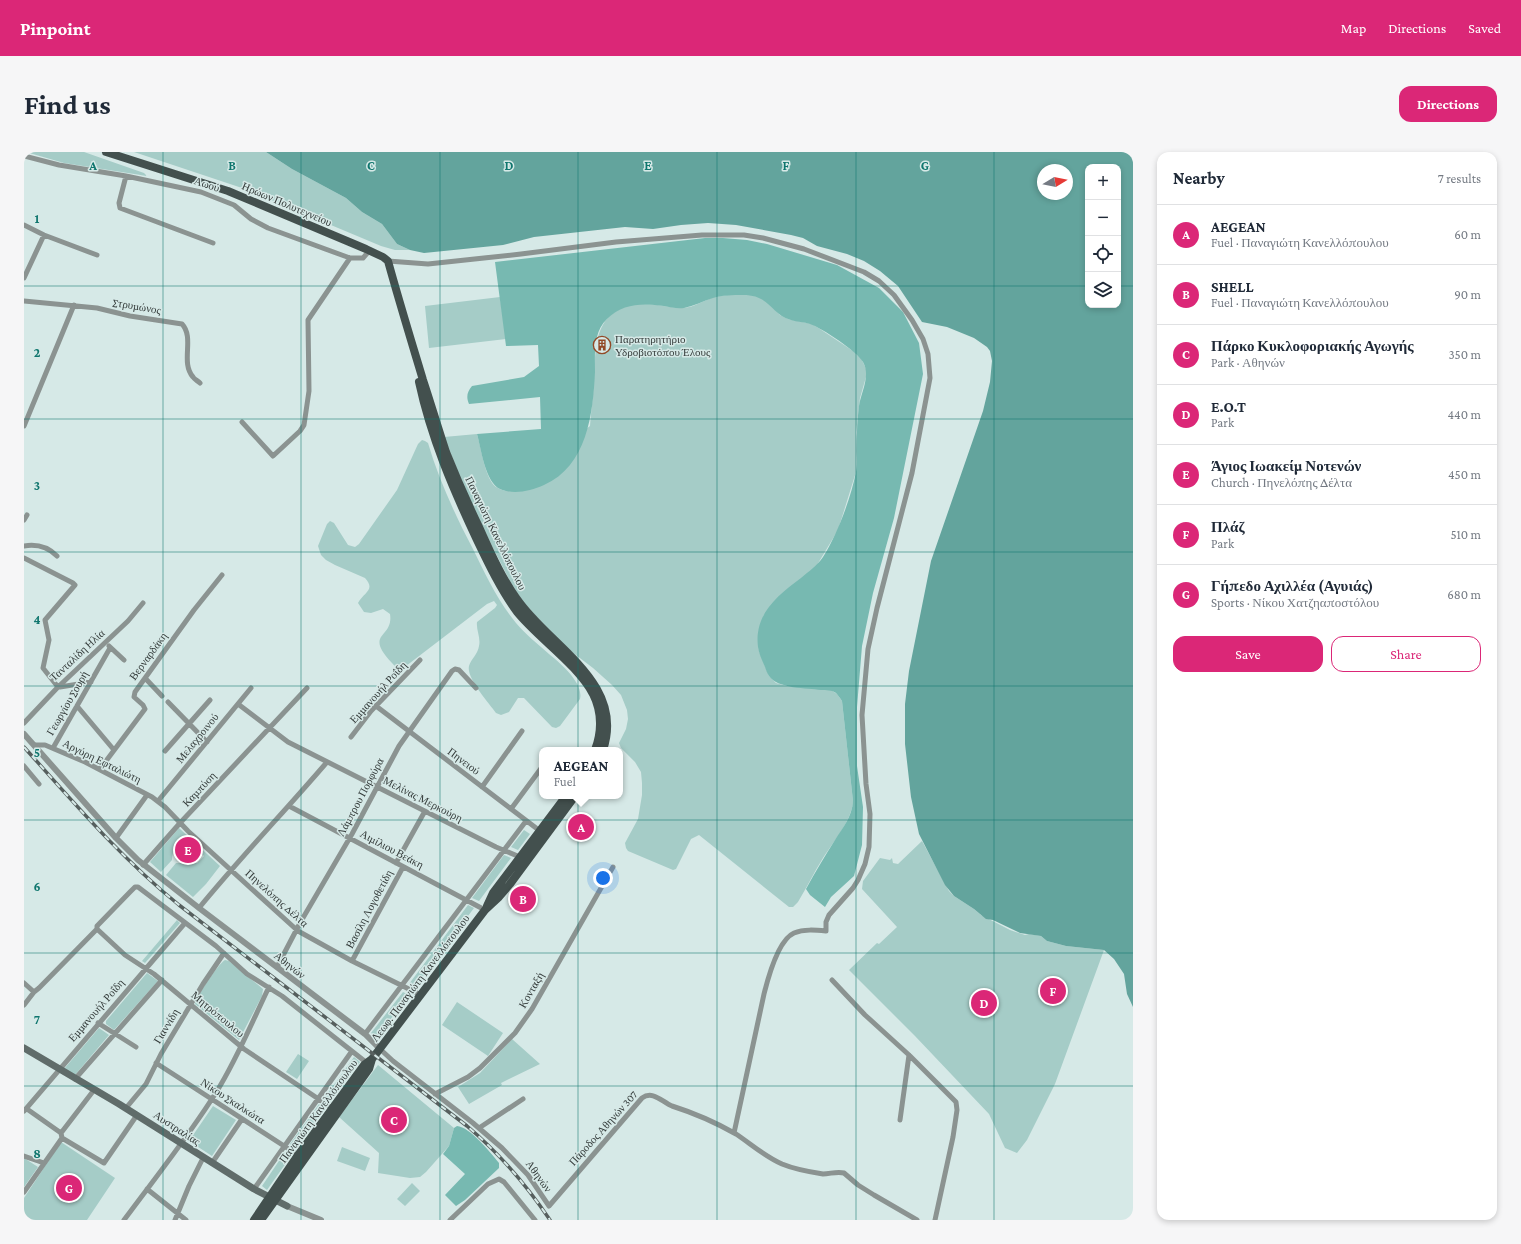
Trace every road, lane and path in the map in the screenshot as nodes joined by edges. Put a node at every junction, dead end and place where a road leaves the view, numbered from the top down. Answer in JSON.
{"nodes":[{"id":1,"x":106,"y":152,"type":"edge"},
{"id":2,"x":24,"y":156,"type":"edge"},
{"id":3,"x":126,"y":176,"type":"junction"},
{"id":4,"x":24,"y":225,"type":"edge"},
{"id":5,"x":44,"y":235,"type":"junction"},
{"id":6,"x":213,"y":243,"type":"dead end"},
{"id":7,"x":370,"y":250,"type":"junction"},
{"id":8,"x":97,"y":255,"type":"dead end"},
{"id":9,"x":350,"y":258,"type":"junction"},
{"id":10,"x":388,"y":261,"type":"junction"},
{"id":11,"x":24,"y":278,"type":"edge"},
{"id":12,"x":24,"y":301,"type":"edge"},
{"id":13,"x":74,"y":305,"type":"junction"},
{"id":14,"x":412,"y":348,"type":"junction"},
{"id":15,"x":200,"y":383,"type":"dead end"},
{"id":16,"x":242,"y":422,"type":"dead end"},
{"id":17,"x":24,"y":426,"type":"edge"},
{"id":18,"x":24,"y":546,"type":"edge"},
{"id":19,"x":57,"y":556,"type":"dead end"},
{"id":20,"x":24,"y":558,"type":"edge"},
{"id":21,"x":222,"y":575,"type":"dead end"},
{"id":22,"x":143,"y":603,"type":"dead end"},
{"id":23,"x":105,"y":643,"type":"junction"},
{"id":24,"x":110,"y":648,"type":"junction"},
{"id":25,"x":124,"y":660,"type":"dead end"},
{"id":26,"x":420,"y":660,"type":"dead end"},
{"id":27,"x":145,"y":678,"type":"junction"},
{"id":28,"x":91,"y":682,"type":"junction"},
{"id":29,"x":58,"y":687,"type":"junction"},
{"id":30,"x":251,"y":688,"type":"dead end"},
{"id":31,"x":307,"y":688,"type":"dead end"},
{"id":32,"x":476,"y":688,"type":"dead end"},
{"id":33,"x":162,"y":696,"type":"dead end"},
{"id":34,"x":210,"y":700,"type":"dead end"},
{"id":35,"x":168,"y":702,"type":"dead end"},
{"id":36,"x":238,"y":704,"type":"junction"},
{"id":37,"x":77,"y":706,"type":"junction"},
{"id":38,"x":376,"y":706,"type":"junction"},
{"id":39,"x":24,"y":723,"type":"edge"},
{"id":40,"x":189,"y":724,"type":"junction"},
{"id":41,"x":270,"y":728,"type":"junction"},
{"id":42,"x":409,"y":731,"type":"junction"},
{"id":43,"x":522,"y":731,"type":"dead end"},
{"id":44,"x":24,"y":734,"type":"edge"},
{"id":45,"x":351,"y":737,"type":"dead end"},
{"id":46,"x":207,"y":742,"type":"junction"},
{"id":47,"x":34,"y":745,"type":"junction"},
{"id":48,"x":596,"y":747,"type":"edge"},
{"id":49,"x":603,"y":747,"type":"edge"},
{"id":50,"x":53,"y":748,"type":"junction"},
{"id":51,"x":114,"y":750,"type":"junction"},
{"id":52,"x":165,"y":751,"type":"dead end"},
{"id":53,"x":327,"y":762,"type":"junction"},
{"id":54,"x":24,"y":766,"type":"edge"},
{"id":55,"x":100,"y":769,"type":"junction"},
{"id":56,"x":539,"y":771,"type":"edge"},
{"id":57,"x":39,"y":784,"type":"dead end"},
{"id":58,"x":377,"y":787,"type":"junction"},
{"id":59,"x":482,"y":787,"type":"junction"},
{"id":60,"x":147,"y":794,"type":"junction"},
{"id":61,"x":564,"y":799,"type":"edge"},
{"id":62,"x":573,"y":799,"type":"edge"},
{"id":63,"x":158,"y":801,"type":"junction"},
{"id":64,"x":289,"y":806,"type":"junction"},
{"id":65,"x":511,"y":809,"type":"junction"},
{"id":66,"x":425,"y":811,"type":"junction"},
{"id":67,"x":526,"y":821,"type":"junction"},
{"id":68,"x":180,"y":823,"type":"junction"},
{"id":69,"x":540,"y":831,"type":"junction"},
{"id":70,"x":116,"y":838,"type":"junction"},
{"id":71,"x":350,"y":839,"type":"junction"},
{"id":72,"x":504,"y":851,"type":"junction"},
{"id":73,"x":520,"y":858,"type":"junction"},
{"id":74,"x":396,"y":863,"type":"junction"},
{"id":75,"x":144,"y":864,"type":"junction"},
{"id":76,"x":403,"y":867,"type":"junction"},
{"id":77,"x":613,"y":867,"type":"dead end"},
{"id":78,"x":230,"y":870,"type":"junction"},
{"id":79,"x":466,"y":900,"type":"junction"},
{"id":80,"x":199,"y":908,"type":"junction"},
{"id":81,"x":485,"y":910,"type":"junction"},
{"id":82,"x":185,"y":923,"type":"junction"},
{"id":83,"x":97,"y":929,"type":"junction"},
{"id":84,"x":296,"y":930,"type":"junction"},
{"id":85,"x":224,"y":953,"type":"junction"},
{"id":86,"x":352,"y":961,"type":"junction"},
{"id":87,"x":277,"y":967,"type":"junction"},
{"id":88,"x":145,"y":969,"type":"junction"},
{"id":89,"x":162,"y":980,"type":"junction"},
{"id":90,"x":832,"y":980,"type":"dead end"},
{"id":91,"x":24,"y":983,"type":"edge"},
{"id":92,"x":401,"y":986,"type":"junction"},
{"id":93,"x":269,"y":988,"type":"junction"},
{"id":94,"x":34,"y":992,"type":"junction"},
{"id":95,"x":421,"y":995,"type":"junction"},
{"id":96,"x":190,"y":1004,"type":"junction"},
{"id":97,"x":24,"y":1005,"type":"edge"},
{"id":98,"x":98,"y":1023,"type":"junction"},
{"id":99,"x":115,"y":1034,"type":"junction"},
{"id":100,"x":365,"y":1034,"type":"junction"},
{"id":101,"x":241,"y":1046,"type":"junction"},
{"id":102,"x":136,"y":1047,"type":"dead end"},
{"id":103,"x":24,"y":1048,"type":"edge"},
{"id":104,"x":380,"y":1049,"type":"junction"},
{"id":105,"x":352,"y":1051,"type":"junction"},
{"id":106,"x":908,"y":1055,"type":"junction"},
{"id":107,"x":369,"y":1061,"type":"junction"},
{"id":108,"x":156,"y":1063,"type":"junction"},
{"id":109,"x":59,"y":1070,"type":"junction"},
{"id":110,"x":75,"y":1079,"type":"junction"},
{"id":111,"x":94,"y":1090,"type":"junction"},
{"id":112,"x":435,"y":1094,"type":"junction"},
{"id":113,"x":212,"y":1099,"type":"junction"},
{"id":114,"x":318,"y":1099,"type":"junction"},
{"id":115,"x":523,"y":1099,"type":"dead end"},
{"id":116,"x":126,"y":1108,"type":"junction"},
{"id":117,"x":332,"y":1108,"type":"junction"},
{"id":118,"x":25,"y":1110,"type":"edge"},
{"id":119,"x":136,"y":1115,"type":"junction"},
{"id":120,"x":242,"y":1119,"type":"junction"},
{"id":121,"x":900,"y":1120,"type":"dead end"},
{"id":122,"x":479,"y":1128,"type":"junction"},
{"id":123,"x":734,"y":1133,"type":"junction"},
{"id":124,"x":61,"y":1135,"type":"junction"},
{"id":125,"x":181,"y":1144,"type":"junction"},
{"id":126,"x":284,"y":1146,"type":"junction"},
{"id":127,"x":298,"y":1155,"type":"junction"},
{"id":128,"x":24,"y":1156,"type":"edge"},
{"id":129,"x":204,"y":1158,"type":"junction"},
{"id":130,"x":44,"y":1163,"type":"junction"},
{"id":131,"x":212,"y":1163,"type":"junction"},
{"id":132,"x":146,"y":1189,"type":"junction"},
{"id":133,"x":254,"y":1189,"type":"junction"},
{"id":134,"x":24,"y":1192,"type":"edge"},
{"id":135,"x":272,"y":1199,"type":"junction"},
{"id":136,"x":287,"y":1206,"type":"joint"},
{"id":137,"x":549,"y":1206,"type":"joint"},
{"id":138,"x":178,"y":1214,"type":"junction"},
{"id":139,"x":124,"y":1220,"type":"edge"},
{"id":140,"x":175,"y":1220,"type":"edge"},
{"id":141,"x":186,"y":1220,"type":"edge"},
{"id":142,"x":254,"y":1220,"type":"edge"},
{"id":143,"x":261,"y":1220,"type":"edge"},
{"id":144,"x":321,"y":1220,"type":"edge"},
{"id":145,"x":450,"y":1220,"type":"edge"},
{"id":146,"x":535,"y":1220,"type":"edge"},
{"id":147,"x":917,"y":1220,"type":"edge"},
{"id":148,"x":935,"y":1220,"type":"edge"}],
"edges":[{"from":1,"to":7,"type":"main road","name":"Ηρώων Πολυτεχνείου"},
{"from":2,"to":3,"type":"street","name":"Αωού"},
{"from":3,"to":6,"type":"street"},
{"from":3,"to":9,"type":"street","name":"Αωού"},
{"from":4,"to":5,"type":"street"},
{"from":5,"to":8,"type":"street"},
{"from":5,"to":11,"type":"street"},
{"from":7,"to":9,"type":"street"},
{"from":7,"to":10,"type":"main road","name":"Ηρώων Πολυτεχνείου"},
{"from":9,"to":16,"type":"street"},
{"from":10,"to":14,"type":"main road","name":"Παναγιώτη Κανελλόπουλου"},
{"from":10,"to":123,"type":"street"},
{"from":12,"to":13,"type":"street","name":"Στρυμώνος"},
{"from":13,"to":15,"type":"street","name":"Στρυμώνος"},
{"from":13,"to":17,"type":"street"},
{"from":14,"to":48,"type":"main road","name":"Παναγιώτη Κανελλόπουλου"},
{"from":14,"to":49,"type":"main road","name":"Παναγιώτη Κανελλόπουλου"},
{"from":18,"to":19,"type":"street"},
{"from":20,"to":29,"type":"street"},
{"from":21,"to":27,"type":"street","name":"Βερναρδάκη"},
{"from":22,"to":23,"type":"street","name":"Τανταλίδη Ηλία"},
{"from":23,"to":24,"type":"street"},
{"from":23,"to":29,"type":"street","name":"Τανταλίδη Ηλία"},
{"from":24,"to":25,"type":"street"},
{"from":24,"to":28,"type":"street","name":"Γεωργίου Σουρή"},
{"from":26,"to":38,"type":"street","name":"Εμμανουήλ Ροΐδη"},
{"from":27,"to":33,"type":"street"},
{"from":27,"to":51,"type":"street","name":"Βερναρδάκη"},
{"from":28,"to":29,"type":"street"},
{"from":28,"to":37,"type":"street","name":"Γεωργίου Σουρή"},
{"from":29,"to":39,"type":"street","name":"Τανταλίδη Ηλία"},
{"from":30,"to":36,"type":"street","name":"Μελαχροινού"},
{"from":31,"to":41,"type":"street","name":"Καμπύση"},
{"from":32,"to":42,"type":"street","name":"Λάμπρου Πορφύρα"},
{"from":34,"to":40,"type":"street"},
{"from":35,"to":40,"type":"street"},
{"from":36,"to":41,"type":"street","name":"Μελίνας Μερκούρη"},
{"from":36,"to":46,"type":"street","name":"Μελαχροινού"},
{"from":37,"to":50,"type":"street","name":"Γεωργίου Σουρή"},
{"from":37,"to":51,"type":"street"},
{"from":38,"to":42,"type":"street","name":"Πηνειού"},
{"from":38,"to":45,"type":"street","name":"Εμμανουήλ Ροΐδη"},
{"from":40,"to":46,"type":"street"},
{"from":40,"to":52,"type":"street"},
{"from":41,"to":53,"type":"street","name":"Μελίνας Μερκούρη"},
{"from":41,"to":68,"type":"street","name":"Καμπύση"},
{"from":42,"to":58,"type":"street","name":"Λάμπρου Πορφύρα"},
{"from":42,"to":59,"type":"street","name":"Πηνειού"},
{"from":43,"to":59,"type":"street"},
{"from":44,"to":47,"type":"street","name":"Αθηνών"},
{"from":46,"to":63,"type":"street","name":"Μελαχροινού"},
{"from":47,"to":50,"type":"street","name":"Αργύρη Εφταλιώτη"},
{"from":47,"to":70,"type":"street","name":"Αθηνών"},
{"from":50,"to":55,"type":"street","name":"Αργύρη Εφταλιώτη"},
{"from":51,"to":55,"type":"street","name":"Βερναρδάκη"},
{"from":53,"to":58,"type":"street","name":"Μελίνας Μερκούρη"},
{"from":53,"to":64,"type":"street"},
{"from":54,"to":57,"type":"street"},
{"from":55,"to":60,"type":"street","name":"Αργύρη Εφταλιώτη"},
{"from":56,"to":65,"type":"street"},
{"from":58,"to":66,"type":"street","name":"Μελίνας Μερκούρη"},
{"from":58,"to":71,"type":"street","name":"Λάμπρου Πορφύρα"},
{"from":59,"to":65,"type":"street","name":"Πηνειού"},
{"from":60,"to":63,"type":"street","name":"Αργύρη Εφταλιώτη"},
{"from":60,"to":70,"type":"street"},
{"from":61,"to":69,"type":"main road"},
{"from":62,"to":81,"type":"main road"},
{"from":63,"to":68,"type":"street","name":"Πηνελόπης Δέλτα"},
{"from":64,"to":71,"type":"street","name":"Αιμίλιου Βεάκη"},
{"from":64,"to":78,"type":"street"},
{"from":65,"to":67,"type":"street","name":"Πηνειού"},
{"from":66,"to":72,"type":"street","name":"Μελίνας Μερκούρη"},
{"from":66,"to":74,"type":"street","name":"Βασίλη Λογοθετίδη"},
{"from":67,"to":69,"type":"street","name":"Πηνειού"},
{"from":67,"to":72,"type":"street"},
{"from":68,"to":75,"type":"street","name":"Καμπύση"},
{"from":68,"to":78,"type":"street","name":"Πηνελόπης Δέλτα"},
{"from":69,"to":73,"type":"main road"},
{"from":70,"to":75,"type":"street","name":"Αθηνών"},
{"from":71,"to":74,"type":"street","name":"Αιμίλιου Βεάκη"},
{"from":71,"to":84,"type":"street","name":"Λάμπρου Πορφύρα"},
{"from":72,"to":73,"type":"street","name":"Μελίνας Μερκούρη"},
{"from":72,"to":79,"type":"street"},
{"from":73,"to":81,"type":"main road"},
{"from":74,"to":76,"type":"street","name":"Αιμίλιου Βεάκη"},
{"from":75,"to":80,"type":"street","name":"Αθηνών"},
{"from":76,"to":79,"type":"street","name":"Αιμίλιου Βεάκη"},
{"from":76,"to":86,"type":"street","name":"Βασίλη Λογοθετίδη"},
{"from":77,"to":112,"type":"street","name":"Κονταξή"},
{"from":78,"to":80,"type":"street"},
{"from":78,"to":84,"type":"street","name":"Πηνελόπης Δέλτα"},
{"from":79,"to":81,"type":"street","name":"Αιμίλιου Βεάκη"},
{"from":79,"to":92,"type":"street"},
{"from":80,"to":87,"type":"street","name":"Αθηνών"},
{"from":81,"to":95,"type":"main road","name":"Λεωφ. Παναγιώτη Κανελλόπουλου"},
{"from":82,"to":83,"type":"street"},
{"from":82,"to":85,"type":"street"},
{"from":82,"to":88,"type":"street","name":"Εμμανουήλ Ροΐδη"},
{"from":83,"to":88,"type":"street","name":"Μητρόπουλου"},
{"from":83,"to":94,"type":"street"},
{"from":84,"to":86,"type":"street","name":"Πηνελόπης Δέλτα"},
{"from":84,"to":87,"type":"street","name":"Λάμπρου Πορφύρα"},
{"from":85,"to":93,"type":"street"},
{"from":85,"to":96,"type":"street","name":"Γιαννίδη"},
{"from":86,"to":92,"type":"street","name":"Πηνελόπης Δέλτα"},
{"from":87,"to":100,"type":"street","name":"Αθηνών"},
{"from":88,"to":89,"type":"street","name":"Μητρόπουλου"},
{"from":88,"to":98,"type":"street","name":"Εμμανουήλ Ροΐδη"},
{"from":89,"to":96,"type":"street","name":"Μητρόπουλου"},
{"from":89,"to":99,"type":"street"},
{"from":90,"to":106,"type":"street"},
{"from":91,"to":94,"type":"street"},
{"from":92,"to":95,"type":"street","name":"Πηνελόπης Δέλτα"},
{"from":92,"to":100,"type":"street"},
{"from":93,"to":101,"type":"street"},
{"from":93,"to":105,"type":"street"},
{"from":94,"to":97,"type":"street"},
{"from":95,"to":104,"type":"main road","name":"Λεωφ. Παναγιώτη Κανελλόπουλου"},
{"from":96,"to":101,"type":"street","name":"Μητρόπουλου"},
{"from":96,"to":108,"type":"street","name":"Γιαννίδη"},
{"from":98,"to":99,"type":"street"},
{"from":98,"to":109,"type":"street","name":"Εμμανουήλ Ροΐδη"},
{"from":99,"to":102,"type":"street"},
{"from":99,"to":110,"type":"street"},
{"from":100,"to":104,"type":"street","name":"Αθηνών"},
{"from":101,"to":113,"type":"street"},
{"from":101,"to":114,"type":"street","name":"Μητρόπουλου"},
{"from":103,"to":109,"type":"main road","name":"Αυστραλίας"},
{"from":104,"to":107,"type":"main road","name":"Λεωφ. Παναγιώτη Κανελλόπουλου"},
{"from":104,"to":112,"type":"street","name":"Αθηνών"},
{"from":105,"to":107,"type":"street"},
{"from":105,"to":114,"type":"street"},
{"from":106,"to":121,"type":"street"},
{"from":106,"to":148,"type":"street"},
{"from":107,"to":117,"type":"main road","name":"Παναγιώτη Κανελλόπουλου"},
{"from":107,"to":135,"type":"main road","name":"Παναγιώτη Κανελλόπουλου"},
{"from":108,"to":113,"type":"street","name":"Νίκου Σκαλκώτα"},
{"from":108,"to":116,"type":"street","name":"Γιαννίδη"},
{"from":109,"to":110,"type":"main road","name":"Αυστραλίας"},
{"from":109,"to":118,"type":"street","name":"Εμμανουήλ Ροΐδη"},
{"from":110,"to":111,"type":"main road","name":"Αυστραλίας"},
{"from":111,"to":116,"type":"main road","name":"Αυστραλίας"},
{"from":111,"to":124,"type":"street"},
{"from":112,"to":122,"type":"street","name":"Αθηνών"},
{"from":113,"to":120,"type":"street","name":"Νίκου Σκαλκώτα"},
{"from":113,"to":125,"type":"street"},
{"from":114,"to":117,"type":"street","name":"Μητρόπουλου"},
{"from":114,"to":126,"type":"street"},
{"from":115,"to":122,"type":"street"},
{"from":116,"to":119,"type":"main road","name":"Αυστραλίας"},
{"from":117,"to":127,"type":"main road","name":"Παναγιώτη Κανελλόπουλου"},
{"from":118,"to":124,"type":"street"},
{"from":119,"to":124,"type":"street"},
{"from":119,"to":125,"type":"main road","name":"Αυστραλίας"},
{"from":120,"to":126,"type":"street","name":"Νίκου Σκαλκώτα"},
{"from":120,"to":131,"type":"street"},
{"from":122,"to":137,"type":"street","name":"Αθηνών"},
{"from":123,"to":137,"type":"street","name":"Πάροδος Αθηνών 307"},
{"from":123,"to":147,"type":"street","name":"Πάροδος Αθηνών 307"},
{"from":124,"to":130,"type":"street"},
{"from":125,"to":129,"type":"main road","name":"Αυστραλίας"},
{"from":125,"to":132,"type":"street"},
{"from":126,"to":127,"type":"street","name":"Νίκου Σκαλκώτα"},
{"from":126,"to":133,"type":"street"},
{"from":127,"to":135,"type":"main road","name":"Παναγιώτη Κανελλόπουλου"},
{"from":128,"to":130,"type":"street"},
{"from":129,"to":131,"type":"main road","name":"Αυστραλίας"},
{"from":129,"to":138,"type":"street"},
{"from":130,"to":134,"type":"street"},
{"from":131,"to":133,"type":"main road","name":"Αυστραλίας"},
{"from":132,"to":138,"type":"street"},
{"from":132,"to":139,"type":"street"},
{"from":133,"to":135,"type":"main road","name":"Αυστραλίας"},
{"from":135,"to":136,"type":"main road","name":"Αυστραλίας"},
{"from":135,"to":142,"type":"main road","name":"Παναγιώτη Κανελλόπουλου"},
{"from":135,"to":143,"type":"main road","name":"Παναγιώτη Κανελλόπουλου"},
{"from":136,"to":144,"type":"street","name":"Αυστραλίας"},
{"from":138,"to":140,"type":"street"},
{"from":138,"to":141,"type":"street"},
{"from":145,"to":146,"type":"street"}]}
